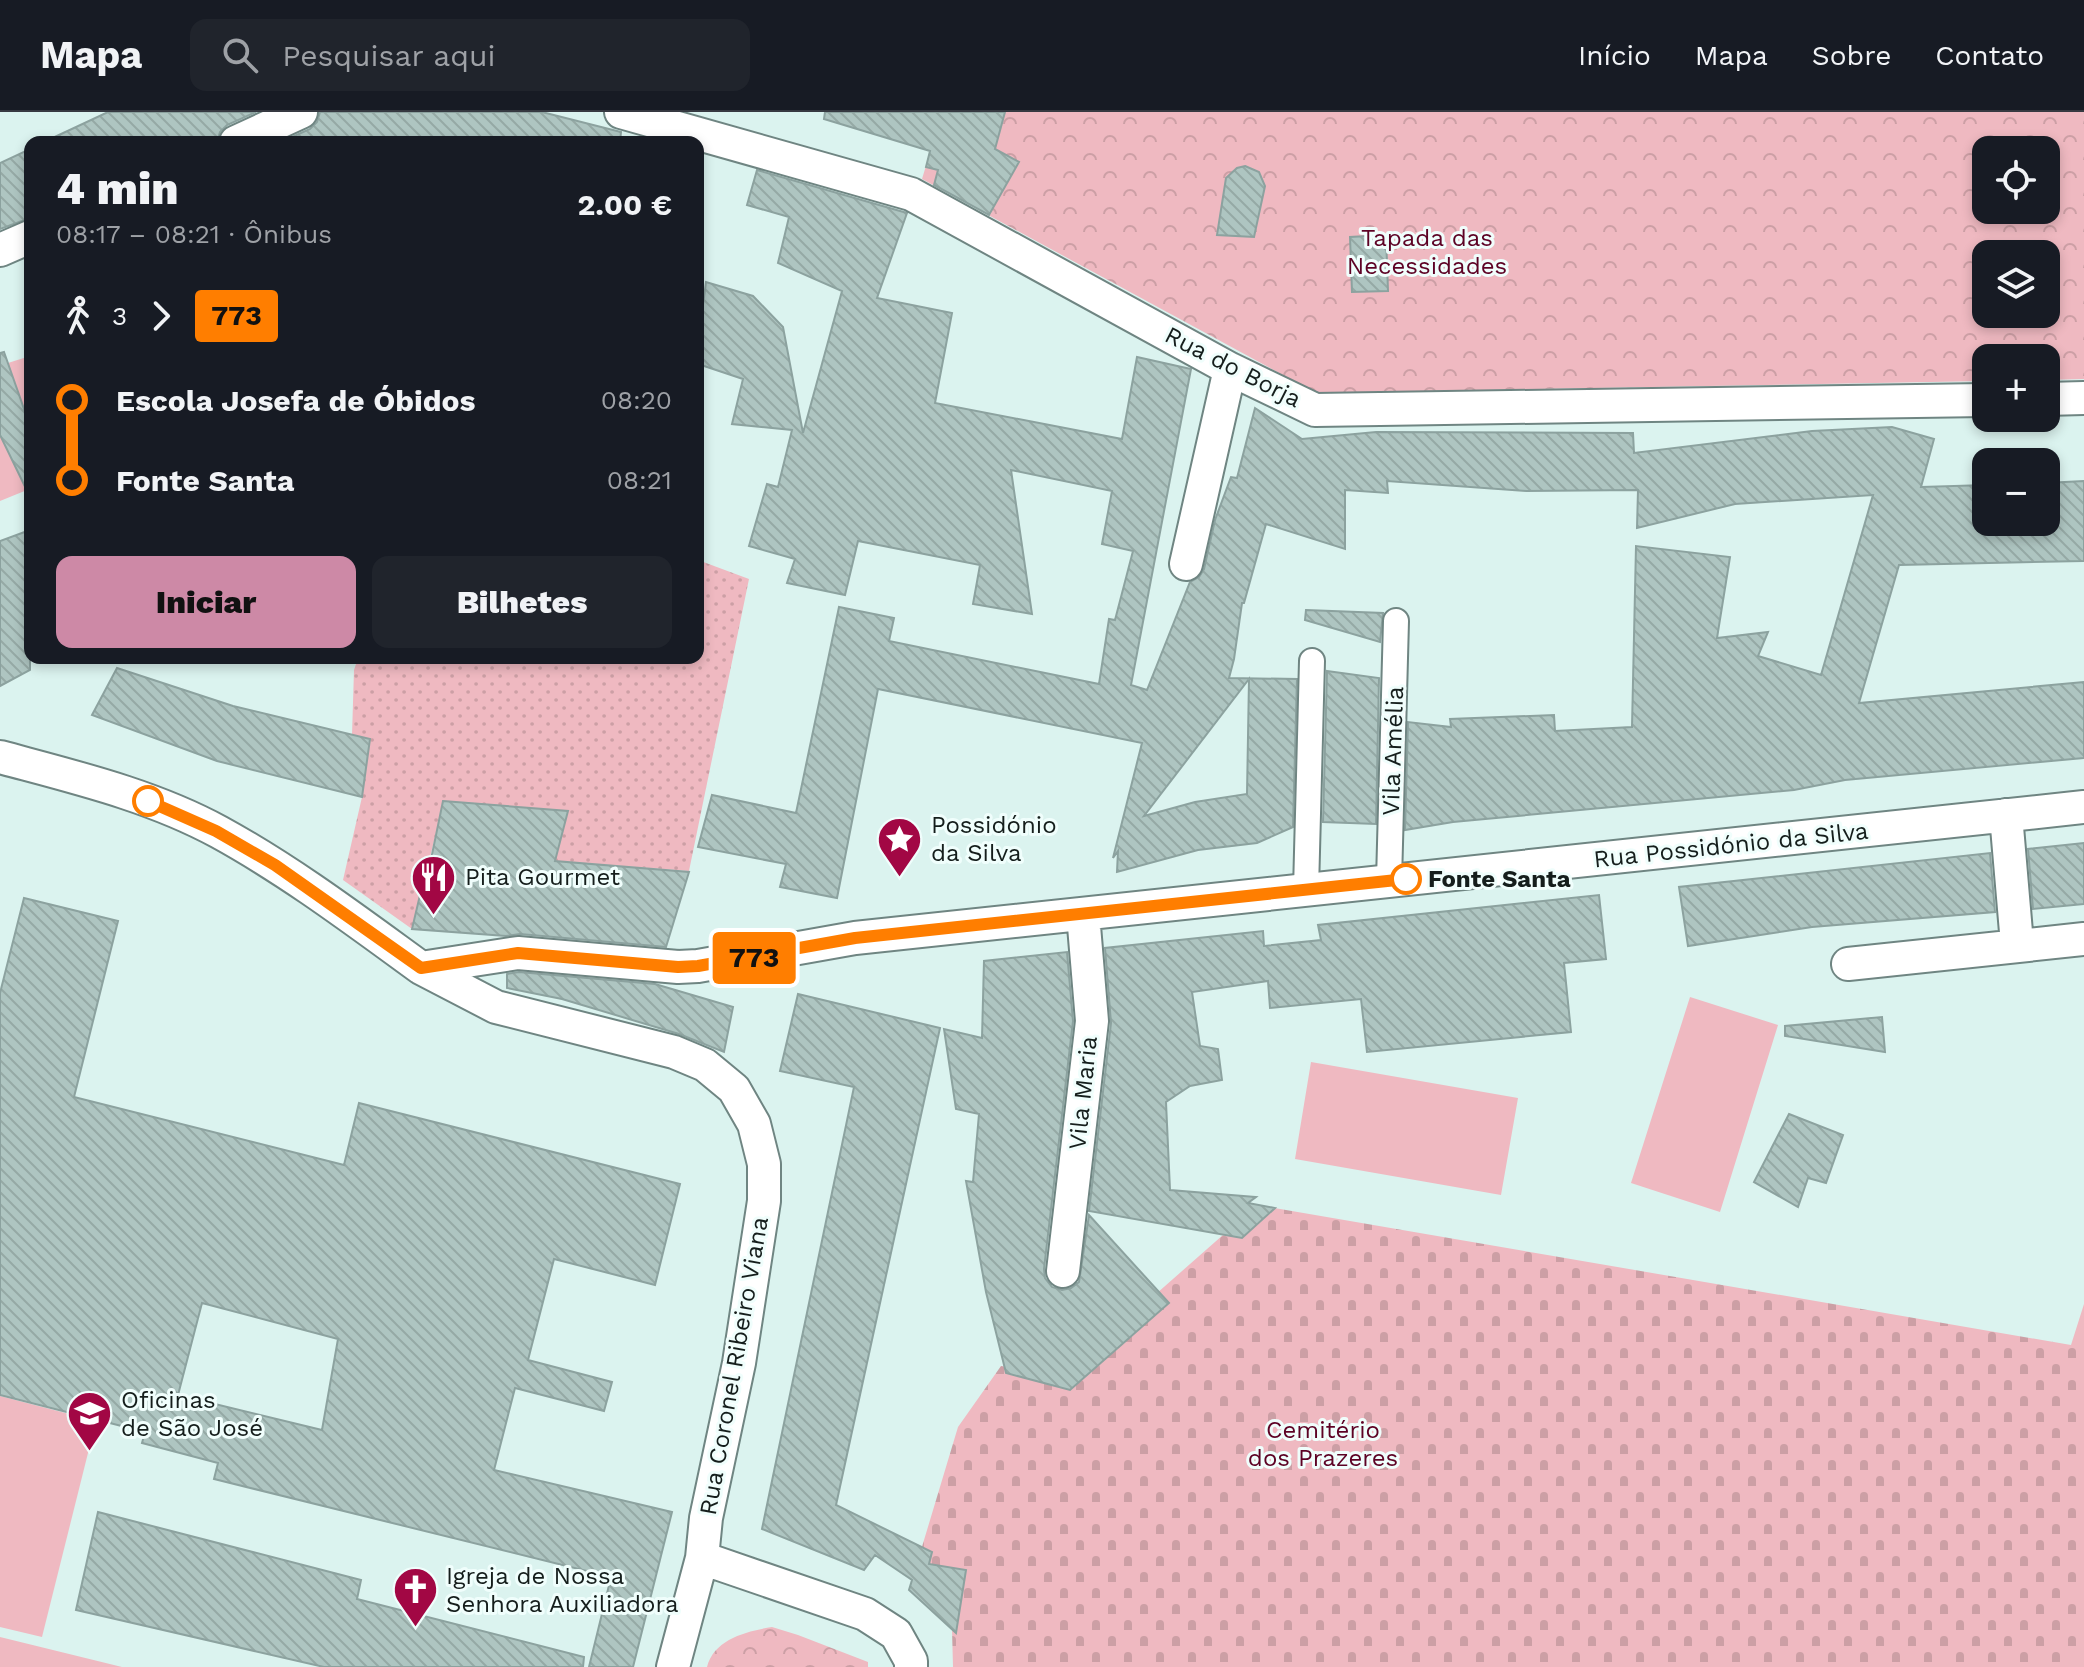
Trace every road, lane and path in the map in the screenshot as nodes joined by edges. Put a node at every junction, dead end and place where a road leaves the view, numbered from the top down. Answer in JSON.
{"nodes":[{"id":1,"x":301,"y":112,"type":"edge"},
{"id":2,"x":621,"y":112,"type":"edge"},
{"id":3,"x":249,"y":136,"type":"edge"},
{"id":4,"x":24,"y":240,"type":"edge"},
{"id":5,"x":0,"y":250,"type":"edge"},
{"id":6,"x":1230,"y":369,"type":"junction"},
{"id":7,"x":2084,"y":398,"type":"edge"},
{"id":8,"x":2060,"y":399,"type":"edge"},
{"id":9,"x":1972,"y":400,"type":"edge"},
{"id":10,"x":1186,"y":564,"type":"dead end"},
{"id":11,"x":1396,"y":621,"type":"dead end"},
{"id":12,"x":1312,"y":661,"type":"dead end"},
{"id":13,"x":0,"y":757,"type":"edge"},
{"id":14,"x":2084,"y":807,"type":"edge"},
{"id":15,"x":2006,"y":815,"type":"junction"},
{"id":16,"x":1389,"y":881,"type":"junction"},
{"id":17,"x":1306,"y":890,"type":"junction"},
{"id":18,"x":1083,"y":914,"type":"junction"},
{"id":19,"x":2084,"y":939,"type":"edge"},
{"id":20,"x":2017,"y":944,"type":"junction"},
{"id":21,"x":1848,"y":964,"type":"dead end"},
{"id":22,"x":421,"y":968,"type":"junction"},
{"id":23,"x":1063,"y":1271,"type":"dead end"},
{"id":24,"x":702,"y":1558,"type":"junction"},
{"id":25,"x":673,"y":1667,"type":"edge"},
{"id":26,"x":911,"y":1667,"type":"edge"}],
"edges":[{"from":1,"to":3,"type":"street"},
{"from":2,"to":6,"type":"street","name":"Rua do Borja"},
{"from":4,"to":5,"type":"street"},
{"from":6,"to":9,"type":"street","name":"Rua do Borja"},
{"from":6,"to":10,"type":"street"},
{"from":7,"to":8,"type":"street"},
{"from":11,"to":16,"type":"street","name":"Vila Amélia"},
{"from":12,"to":17,"type":"street"},
{"from":13,"to":22,"type":"street"},
{"from":14,"to":15,"type":"street","name":"Rua Possidónio da Silva"},
{"from":15,"to":16,"type":"street","name":"Rua Possidónio da Silva"},
{"from":15,"to":20,"type":"street"},
{"from":16,"to":17,"type":"street","name":"Rua Possidónio da Silva"},
{"from":17,"to":18,"type":"street","name":"Rua Possidónio da Silva"},
{"from":18,"to":22,"type":"street","name":"Rua Possidónio da Silva"},
{"from":18,"to":23,"type":"street","name":"Vila Maria"},
{"from":19,"to":20,"type":"street"},
{"from":20,"to":21,"type":"street"},
{"from":22,"to":24,"type":"street","name":"Rua Coronel Ribeiro Viana"},
{"from":24,"to":25,"type":"street","name":"Rua Coronel Ribeiro Viana"},
{"from":24,"to":26,"type":"street"}]}
